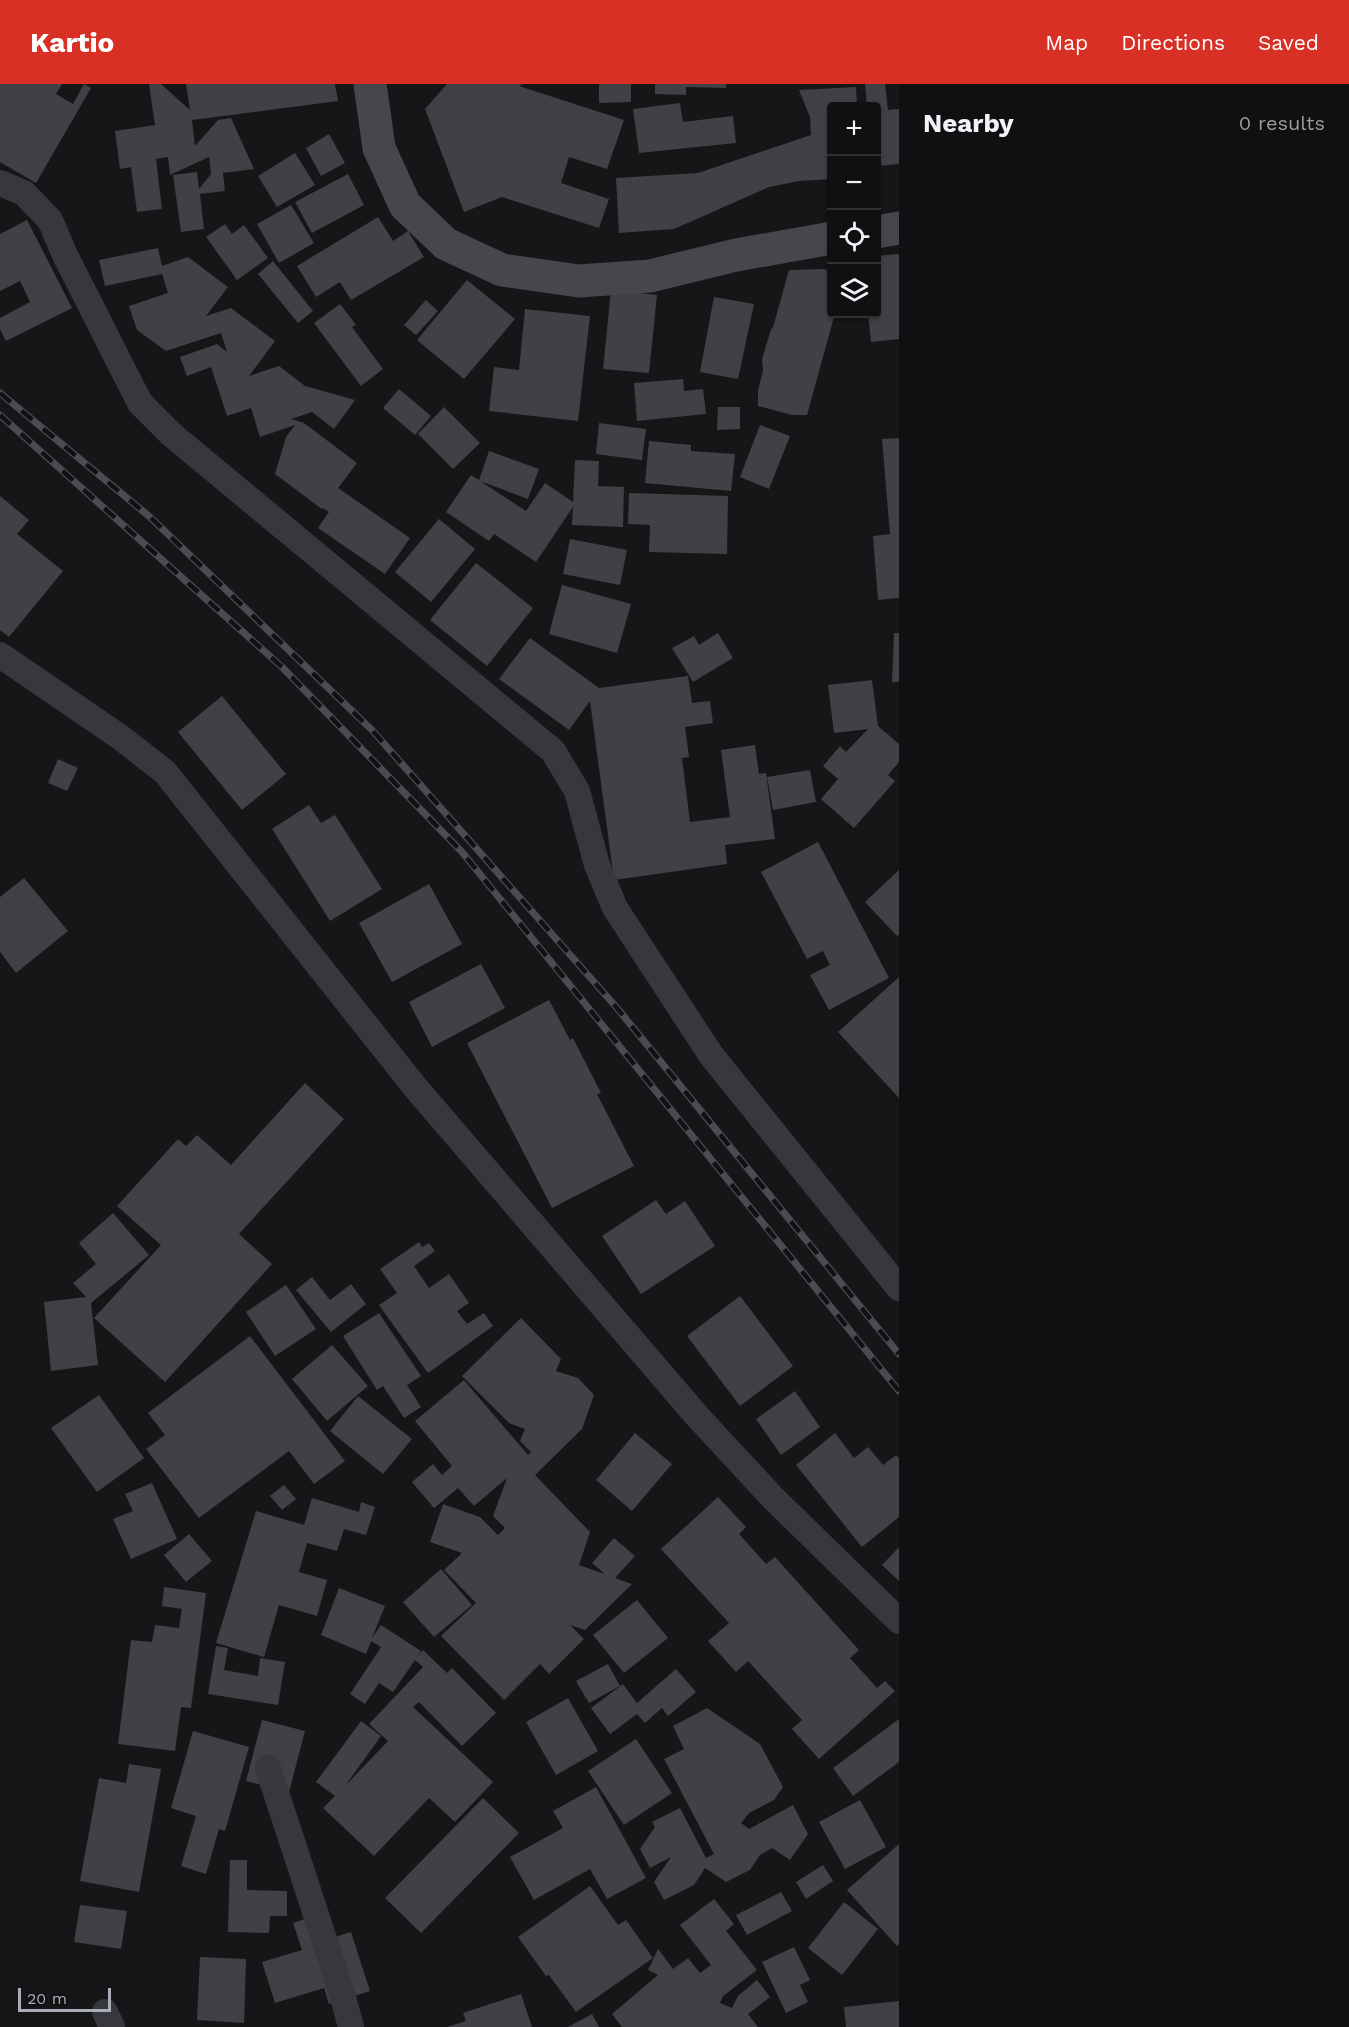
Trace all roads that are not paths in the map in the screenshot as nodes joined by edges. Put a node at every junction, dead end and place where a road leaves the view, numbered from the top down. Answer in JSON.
{"nodes":[{"id":1,"x":370,"y":84,"type":"edge"},
{"id":2,"x":0,"y":183,"type":"edge"},
{"id":3,"x":899,"y":228,"type":"edge"},
{"id":4,"x":881,"y":231,"type":"edge"},
{"id":5,"x":827,"y":239,"type":"edge"},
{"id":6,"x":0,"y":655,"type":"edge"},
{"id":7,"x":899,"y":1288,"type":"edge"},
{"id":8,"x":899,"y":1621,"type":"edge"},
{"id":9,"x":268,"y":1768,"type":"dead end"},
{"id":10,"x":351,"y":2027,"type":"edge"}],
"edges":[{"from":1,"to":5,"type":"street"},
{"from":2,"to":7,"type":"street"},
{"from":3,"to":4,"type":"street"},
{"from":6,"to":8,"type":"street"},
{"from":9,"to":10,"type":"street"}]}
